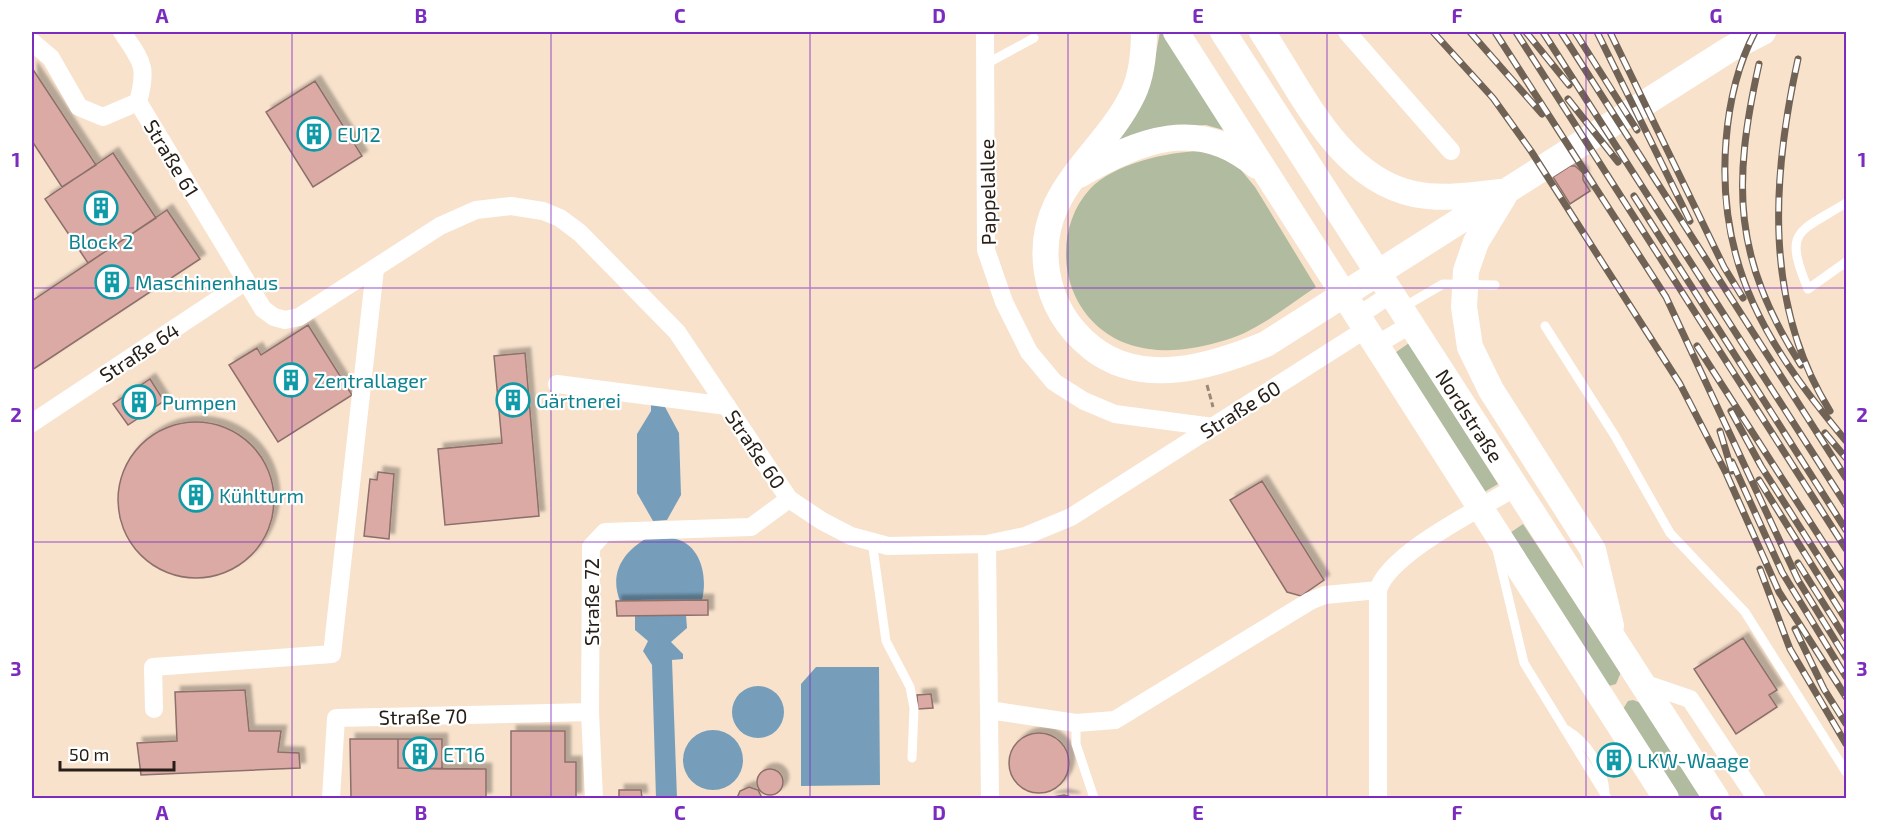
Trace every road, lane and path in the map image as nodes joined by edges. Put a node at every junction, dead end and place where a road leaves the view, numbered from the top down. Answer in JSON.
{"nodes":[{"id":1,"x":122,"y":32,"type":"edge"},
{"id":2,"x":985,"y":32,"type":"edge"},
{"id":3,"x":1143,"y":32,"type":"edge"},
{"id":4,"x":1176,"y":32,"type":"edge"},
{"id":5,"x":1223,"y":32,"type":"edge"},
{"id":6,"x":1347,"y":32,"type":"edge"},
{"id":7,"x":1763,"y":32,"type":"edge"},
{"id":8,"x":1263,"y":33,"type":"edge"},
{"id":9,"x":1034,"y":38,"type":"dead end"},
{"id":10,"x":32,"y":42,"type":"edge"},
{"id":11,"x":986,"y":64,"type":"junction"},
{"id":12,"x":138,"y":102,"type":"junction"},
{"id":13,"x":1451,"y":152,"type":"dead end"},
{"id":14,"x":1073,"y":178,"type":"junction"},
{"id":15,"x":1270,"y":178,"type":"junction"},
{"id":16,"x":1507,"y":191,"type":"junction"},
{"id":17,"x":1846,"y":202,"type":"edge"},
{"id":18,"x":1846,"y":262,"type":"edge"},
{"id":19,"x":375,"y":269,"type":"junction"},
{"id":20,"x":246,"y":281,"type":"junction"},
{"id":21,"x":1496,"y":285,"type":"dead end"},
{"id":22,"x":1400,"y":309,"type":"junction"},
{"id":23,"x":1545,"y":326,"type":"dead end"},
{"id":24,"x":1367,"y":330,"type":"junction"},
{"id":25,"x":1202,"y":366,"type":"junction"},
{"id":26,"x":557,"y":384,"type":"dead end"},
{"id":27,"x":727,"y":406,"type":"junction"},
{"id":28,"x":32,"y":423,"type":"edge"},
{"id":29,"x":1215,"y":425,"type":"junction"},
{"id":30,"x":1514,"y":488,"type":"junction"},
{"id":31,"x":789,"y":499,"type":"junction"},
{"id":32,"x":1486,"y":516,"type":"junction"},
{"id":33,"x":872,"y":541,"type":"junction"},
{"id":34,"x":987,"y":544,"type":"junction"},
{"id":35,"x":1378,"y":590,"type":"junction"},
{"id":36,"x":1616,"y":646,"type":"junction"},
{"id":37,"x":1638,"y":681,"type":"junction"},
{"id":38,"x":154,"y":709,"type":"dead end"},
{"id":39,"x":989,"y":710,"type":"junction"},
{"id":40,"x":590,"y":712,"type":"junction"},
{"id":41,"x":1076,"y":723,"type":"junction"},
{"id":42,"x":912,"y":758,"type":"dead end"},
{"id":43,"x":1846,"y":772,"type":"edge"},
{"id":44,"x":1606,"y":797,"type":"edge"},
{"id":45,"x":331,"y":798,"type":"edge"},
{"id":46,"x":594,"y":798,"type":"edge"},
{"id":47,"x":990,"y":798,"type":"edge"},
{"id":48,"x":1094,"y":798,"type":"edge"},
{"id":49,"x":1378,"y":798,"type":"edge"},
{"id":50,"x":1666,"y":798,"type":"edge"},
{"id":51,"x":1716,"y":798,"type":"edge"},
{"id":52,"x":1756,"y":798,"type":"edge"}],
"edges":[{"from":1,"to":12,"type":"street","name":"Straße 61"},
{"from":2,"to":11,"type":"street","name":"Pappelallee"},
{"from":3,"to":14,"type":"street"},
{"from":4,"to":15,"type":"street","name":"Nordstraße"},
{"from":5,"to":22,"type":"street","name":"Nordstraße"},
{"from":6,"to":13,"type":"street"},
{"from":7,"to":16,"type":"street"},
{"from":8,"to":16,"type":"street"},
{"from":9,"to":11,"type":"lane"},
{"from":10,"to":12,"type":"street"},
{"from":11,"to":29,"type":"street","name":"Pappelallee"},
{"from":12,"to":20,"type":"street","name":"Straße 61"},
{"from":14,"to":15,"type":"street"},
{"from":14,"to":25,"type":"street"},
{"from":15,"to":24,"type":"street","name":"Nordstraße"},
{"from":16,"to":25,"type":"street"},
{"from":16,"to":36,"type":"street"},
{"from":17,"to":18,"type":"lane"},
{"from":19,"to":20,"type":"street","name":"Straße 60"},
{"from":19,"to":27,"type":"street","name":"Straße 60"},
{"from":19,"to":38,"type":"street"},
{"from":20,"to":28,"type":"street","name":"Straße 64"},
{"from":21,"to":22,"type":"lane"},
{"from":22,"to":24,"type":"street"},
{"from":22,"to":24,"type":"street"},
{"from":22,"to":30,"type":"street","name":"Nordstraße"},
{"from":23,"to":43,"type":"lane"},
{"from":24,"to":29,"type":"street","name":"Straße 60"},
{"from":24,"to":32,"type":"street","name":"Nordstraße"},
{"from":25,"to":29,"type":"path"},
{"from":26,"to":27,"type":"street"},
{"from":27,"to":31,"type":"street","name":"Straße 60"},
{"from":29,"to":34,"type":"street","name":"Straße 60"},
{"from":30,"to":32,"type":"street"},
{"from":30,"to":36,"type":"street","name":"Nordstraße"},
{"from":31,"to":33,"type":"street","name":"Straße 60"},
{"from":31,"to":40,"type":"street","name":"Straße 72"},
{"from":32,"to":35,"type":"street"},
{"from":32,"to":44,"type":"lane"},
{"from":32,"to":50,"type":"street","name":"Nordstraße"},
{"from":33,"to":34,"type":"street","name":"Straße 60"},
{"from":33,"to":42,"type":"lane"},
{"from":34,"to":39,"type":"street"},
{"from":35,"to":41,"type":"street"},
{"from":35,"to":49,"type":"street"},
{"from":36,"to":37,"type":"street","name":"Nordstraße"},
{"from":37,"to":51,"type":"street","name":"Nordstraße"},
{"from":37,"to":52,"type":"street"},
{"from":39,"to":41,"type":"street"},
{"from":39,"to":47,"type":"street"},
{"from":40,"to":45,"type":"street","name":"Straße 70"},
{"from":40,"to":46,"type":"street","name":"Straße 72"},
{"from":41,"to":48,"type":"lane"}]}
